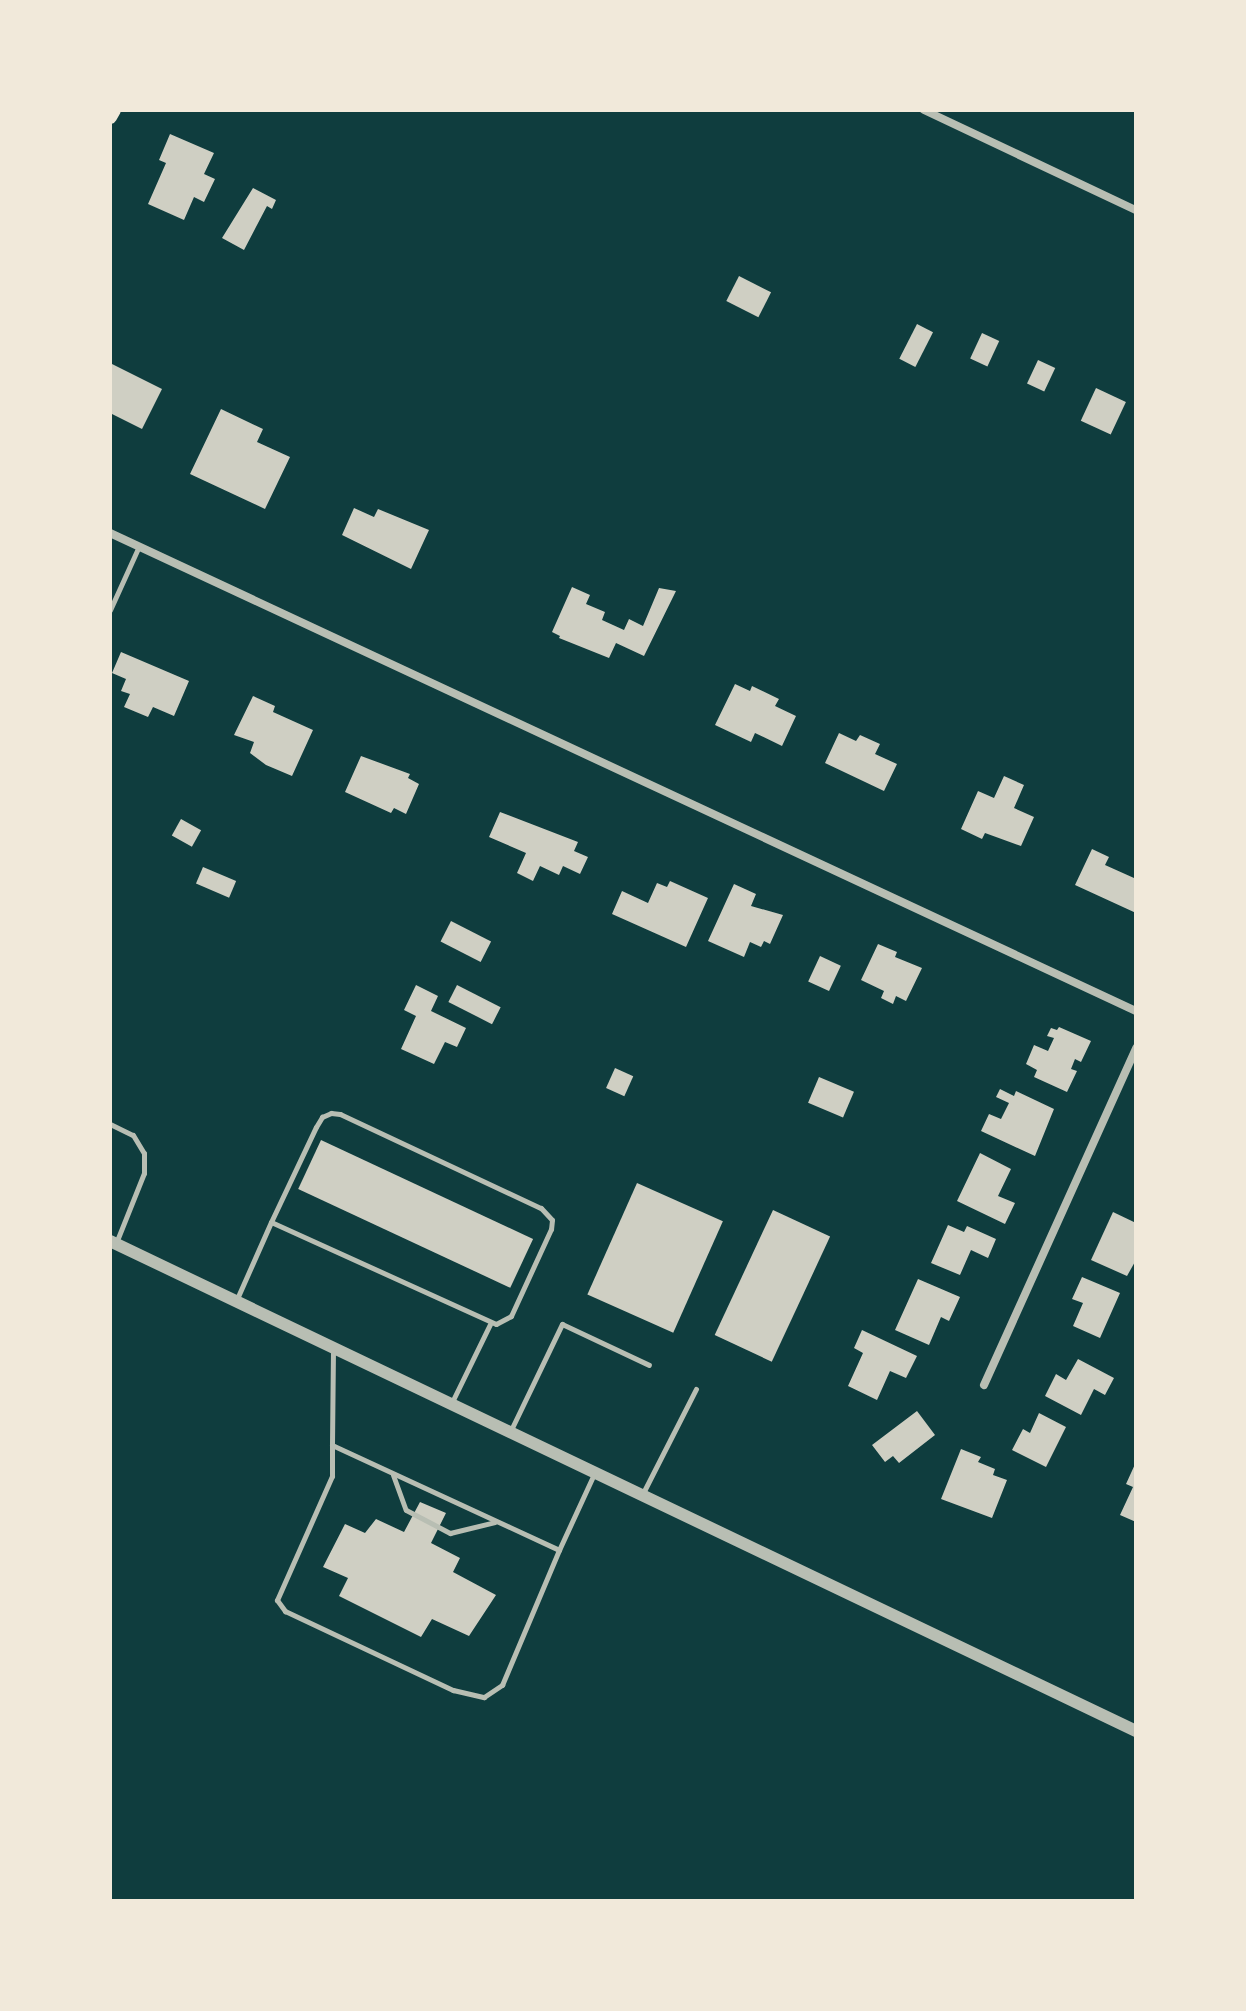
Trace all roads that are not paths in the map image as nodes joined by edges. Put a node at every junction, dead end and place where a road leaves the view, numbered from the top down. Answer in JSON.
{"nodes":[{"id":1,"x":114,"y":110,"type":"edge"},
{"id":2,"x":924,"y":110,"type":"edge"},
{"id":3,"x":110,"y":117,"type":"edge"},
{"id":4,"x":1136,"y":210,"type":"edge"},
{"id":5,"x":110,"y":533,"type":"edge"},
{"id":6,"x":139,"y":546,"type":"junction"},
{"id":7,"x":110,"y":608,"type":"edge"},
{"id":8,"x":1136,"y":1011,"type":"edge"},
{"id":9,"x":1136,"y":1048,"type":"edge"},
{"id":10,"x":110,"y":1124,"type":"edge"},
{"id":11,"x":271,"y":1222,"type":"junction"},
{"id":12,"x":113,"y":1243,"type":"edge"},
{"id":13,"x":235,"y":1302,"type":"junction"},
{"id":14,"x":490,"y":1324,"type":"junction"},
{"id":15,"x":333,"y":1349,"type":"junction"},
{"id":16,"x":649,"y":1365,"type":"dead end"},
{"id":17,"x":984,"y":1385,"type":"dead end"},
{"id":18,"x":696,"y":1389,"type":"dead end"},
{"id":19,"x":451,"y":1405,"type":"junction"},
{"id":20,"x":510,"y":1433,"type":"junction"},
{"id":21,"x":332,"y":1445,"type":"junction"},
{"id":22,"x":595,"y":1473,"type":"junction"},
{"id":23,"x":393,"y":1474,"type":"junction"},
{"id":24,"x":641,"y":1495,"type":"junction"},
{"id":25,"x":497,"y":1522,"type":"junction"},
{"id":26,"x":559,"y":1550,"type":"junction"},
{"id":27,"x":1136,"y":1731,"type":"edge"}],
"edges":[{"from":1,"to":3,"type":"main road"},
{"from":2,"to":4,"type":"street"},
{"from":5,"to":6,"type":"street"},
{"from":6,"to":7,"type":"lane"},
{"from":6,"to":8,"type":"street"},
{"from":9,"to":17,"type":"street"},
{"from":10,"to":12,"type":"lane"},
{"from":11,"to":13,"type":"lane"},
{"from":11,"to":14,"type":"lane"},
{"from":11,"to":14,"type":"lane"},
{"from":12,"to":13,"type":"street"},
{"from":13,"to":15,"type":"street"},
{"from":14,"to":19,"type":"lane"},
{"from":15,"to":19,"type":"street"},
{"from":15,"to":21,"type":"lane"},
{"from":16,"to":20,"type":"lane"},
{"from":18,"to":24,"type":"lane"},
{"from":19,"to":20,"type":"street"},
{"from":20,"to":22,"type":"street"},
{"from":21,"to":23,"type":"lane"},
{"from":21,"to":26,"type":"lane"},
{"from":22,"to":24,"type":"street"},
{"from":22,"to":26,"type":"lane"},
{"from":23,"to":25,"type":"lane"},
{"from":23,"to":25,"type":"lane"},
{"from":24,"to":27,"type":"street"},
{"from":25,"to":26,"type":"lane"}]}
